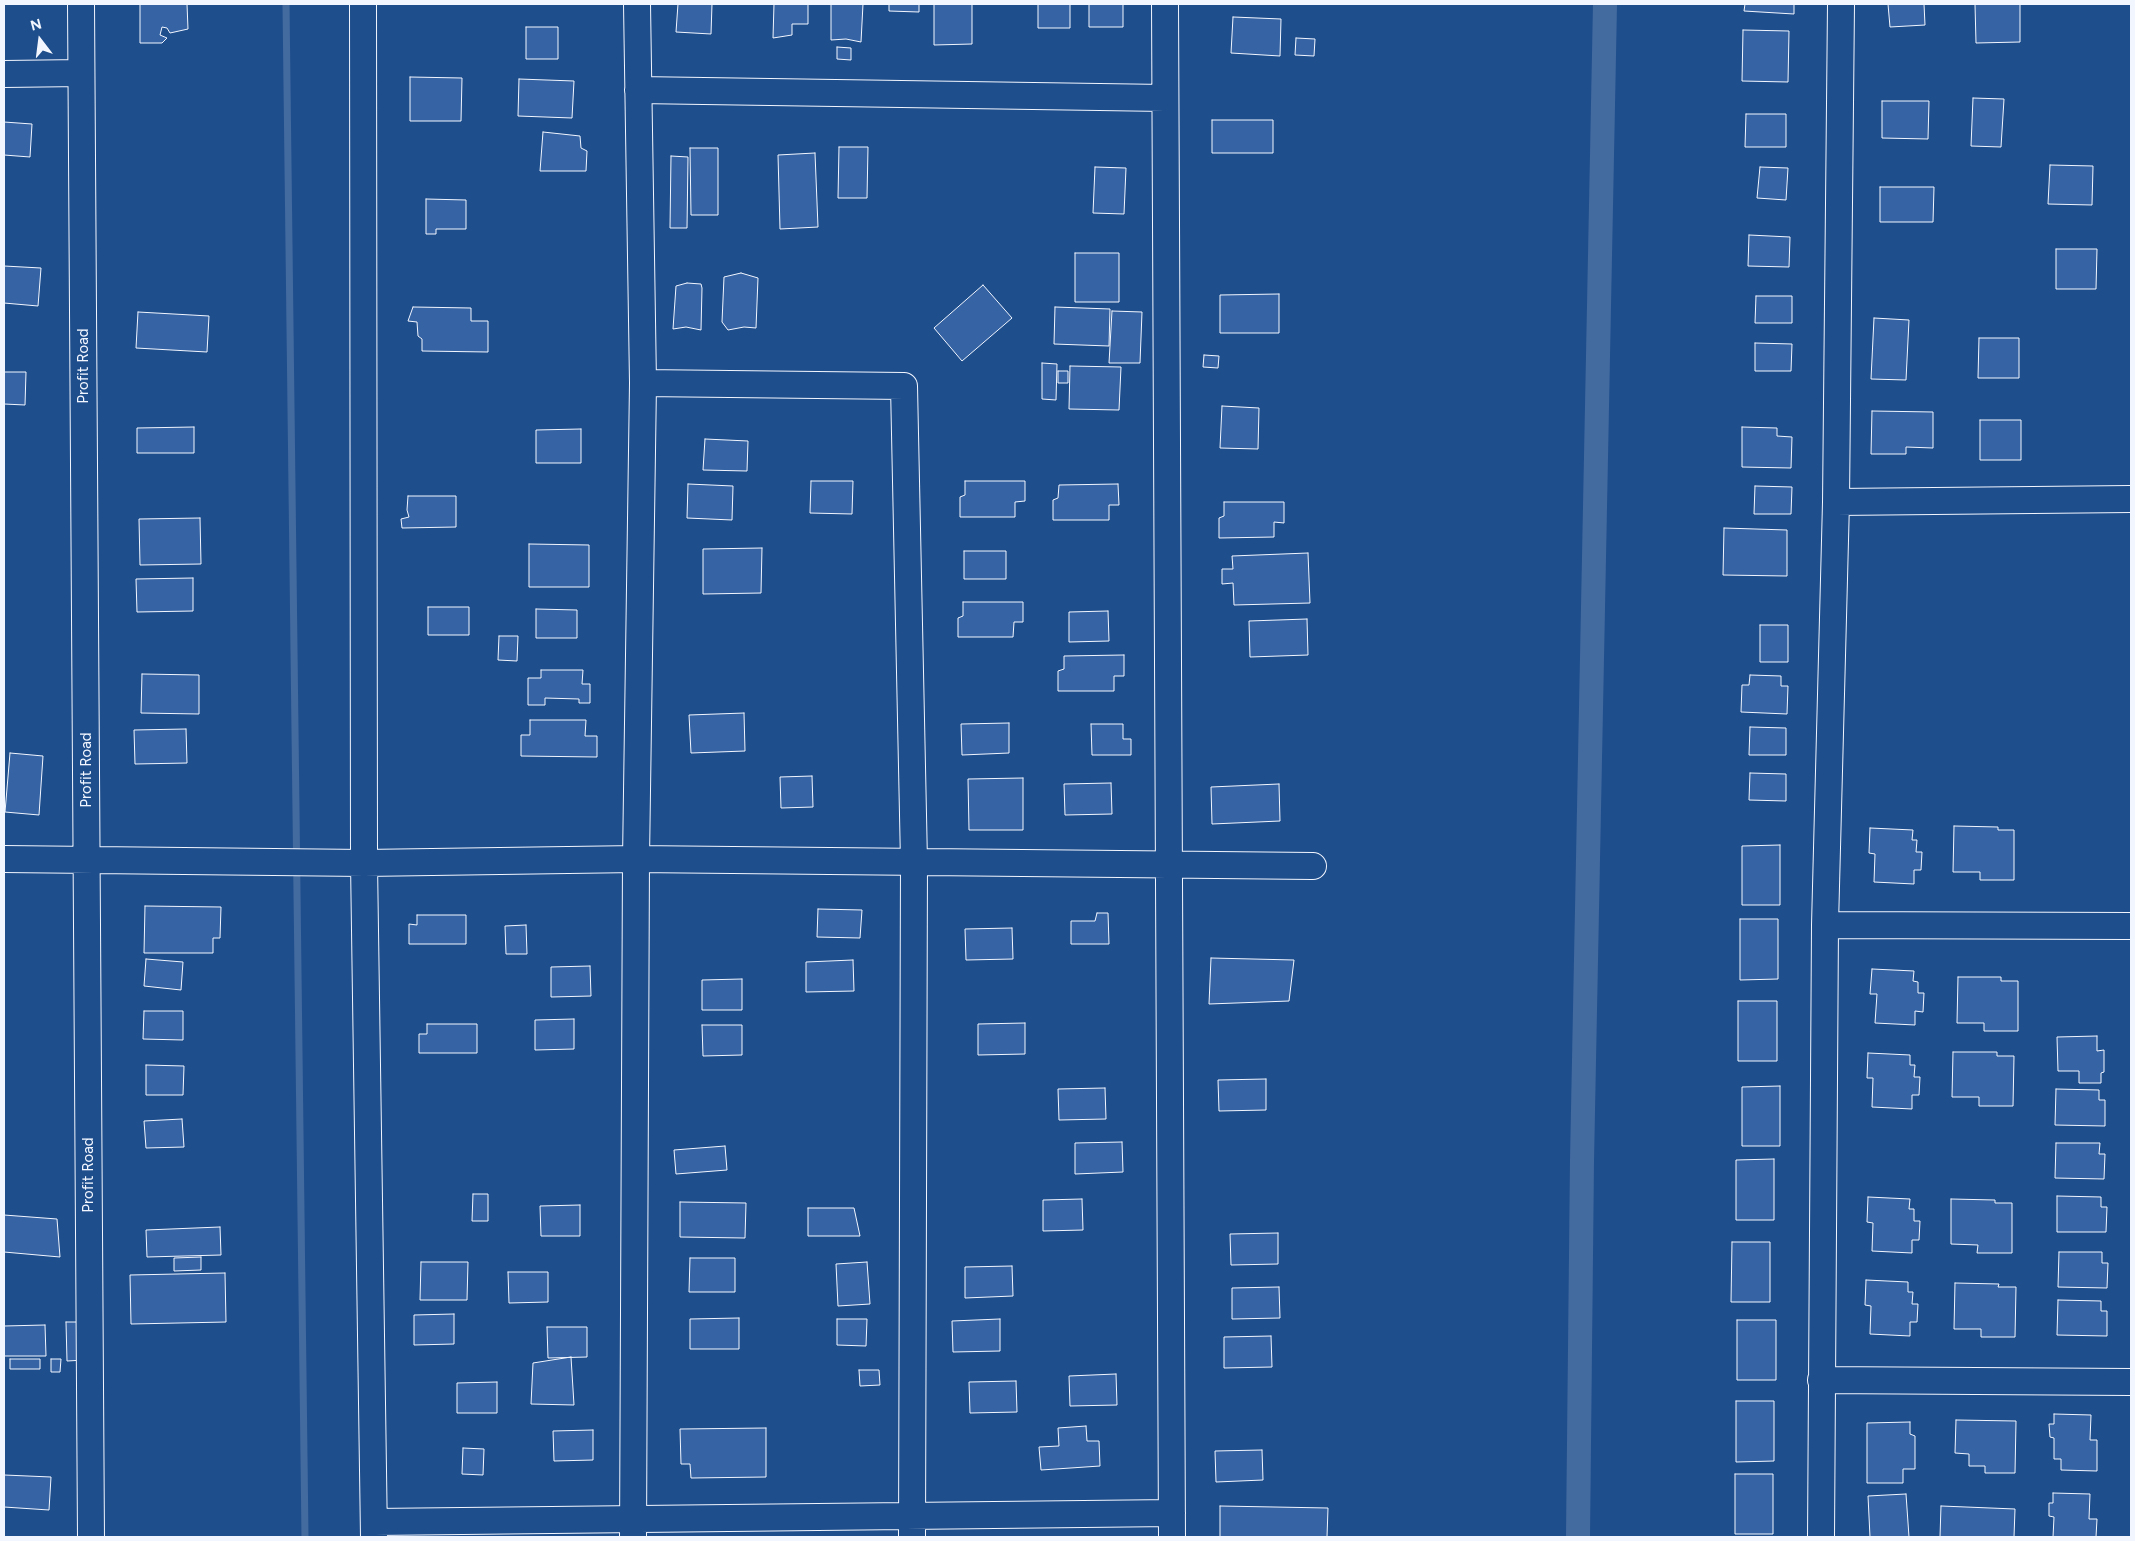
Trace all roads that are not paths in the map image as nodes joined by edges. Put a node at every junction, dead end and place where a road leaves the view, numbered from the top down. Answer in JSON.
{"nodes":[{"id":1,"x":81,"y":4,"type":"edge"},
{"id":2,"x":363,"y":4,"type":"edge"},
{"id":3,"x":637,"y":4,"type":"edge"},
{"id":4,"x":1165,"y":4,"type":"edge"},
{"id":5,"x":1841,"y":4,"type":"edge"},
{"id":6,"x":81,"y":73,"type":"junction"},
{"id":7,"x":4,"y":74,"type":"edge"},
{"id":8,"x":638,"y":90,"type":"junction"},
{"id":9,"x":1165,"y":98,"type":"junction"},
{"id":10,"x":643,"y":383,"type":"junction"},
{"id":11,"x":2131,"y":500,"type":"edge"},
{"id":12,"x":1836,"y":502,"type":"junction"},
{"id":13,"x":636,"y":859,"type":"junction"},
{"id":14,"x":4,"y":860,"type":"edge"},
{"id":15,"x":88,"y":860,"type":"junction"},
{"id":16,"x":914,"y":862,"type":"junction"},
{"id":17,"x":364,"y":863,"type":"junction"},
{"id":18,"x":1168,"y":864,"type":"junction"},
{"id":19,"x":1313,"y":866,"type":"dead end"},
{"id":20,"x":1825,"y":925,"type":"junction"},
{"id":21,"x":2131,"y":926,"type":"edge"},
{"id":22,"x":1821,"y":1380,"type":"junction"},
{"id":23,"x":2131,"y":1382,"type":"edge"},
{"id":24,"x":1172,"y":1525,"type":"edge"},
{"id":25,"x":912,"y":1527,"type":"edge"},
{"id":26,"x":633,"y":1528,"type":"edge"},
{"id":27,"x":374,"y":1530,"type":"edge"},
{"id":28,"x":91,"y":1537,"type":"edge"},
{"id":29,"x":1821,"y":1537,"type":"edge"}],
"edges":[{"from":1,"to":6,"type":"street","name":"Profit Road"},
{"from":2,"to":17,"type":"street"},
{"from":3,"to":8,"type":"street"},
{"from":4,"to":9,"type":"street"},
{"from":5,"to":12,"type":"street"},
{"from":6,"to":7,"type":"street"},
{"from":6,"to":15,"type":"street","name":"Profit Road"},
{"from":8,"to":9,"type":"street"},
{"from":8,"to":10,"type":"street"},
{"from":9,"to":18,"type":"street"},
{"from":10,"to":13,"type":"street"},
{"from":10,"to":16,"type":"street"},
{"from":11,"to":12,"type":"street"},
{"from":12,"to":20,"type":"street"},
{"from":13,"to":16,"type":"street"},
{"from":13,"to":17,"type":"street"},
{"from":13,"to":26,"type":"street"},
{"from":14,"to":15,"type":"street"},
{"from":15,"to":17,"type":"street"},
{"from":15,"to":28,"type":"street","name":"Profit Road"},
{"from":16,"to":18,"type":"street"},
{"from":16,"to":25,"type":"street"},
{"from":17,"to":27,"type":"street"},
{"from":18,"to":19,"type":"street"},
{"from":18,"to":24,"type":"street"},
{"from":20,"to":21,"type":"street"},
{"from":20,"to":22,"type":"street"},
{"from":22,"to":23,"type":"street"},
{"from":22,"to":29,"type":"street"},
{"from":24,"to":25,"type":"street"},
{"from":25,"to":26,"type":"street"},
{"from":26,"to":27,"type":"street"}]}
